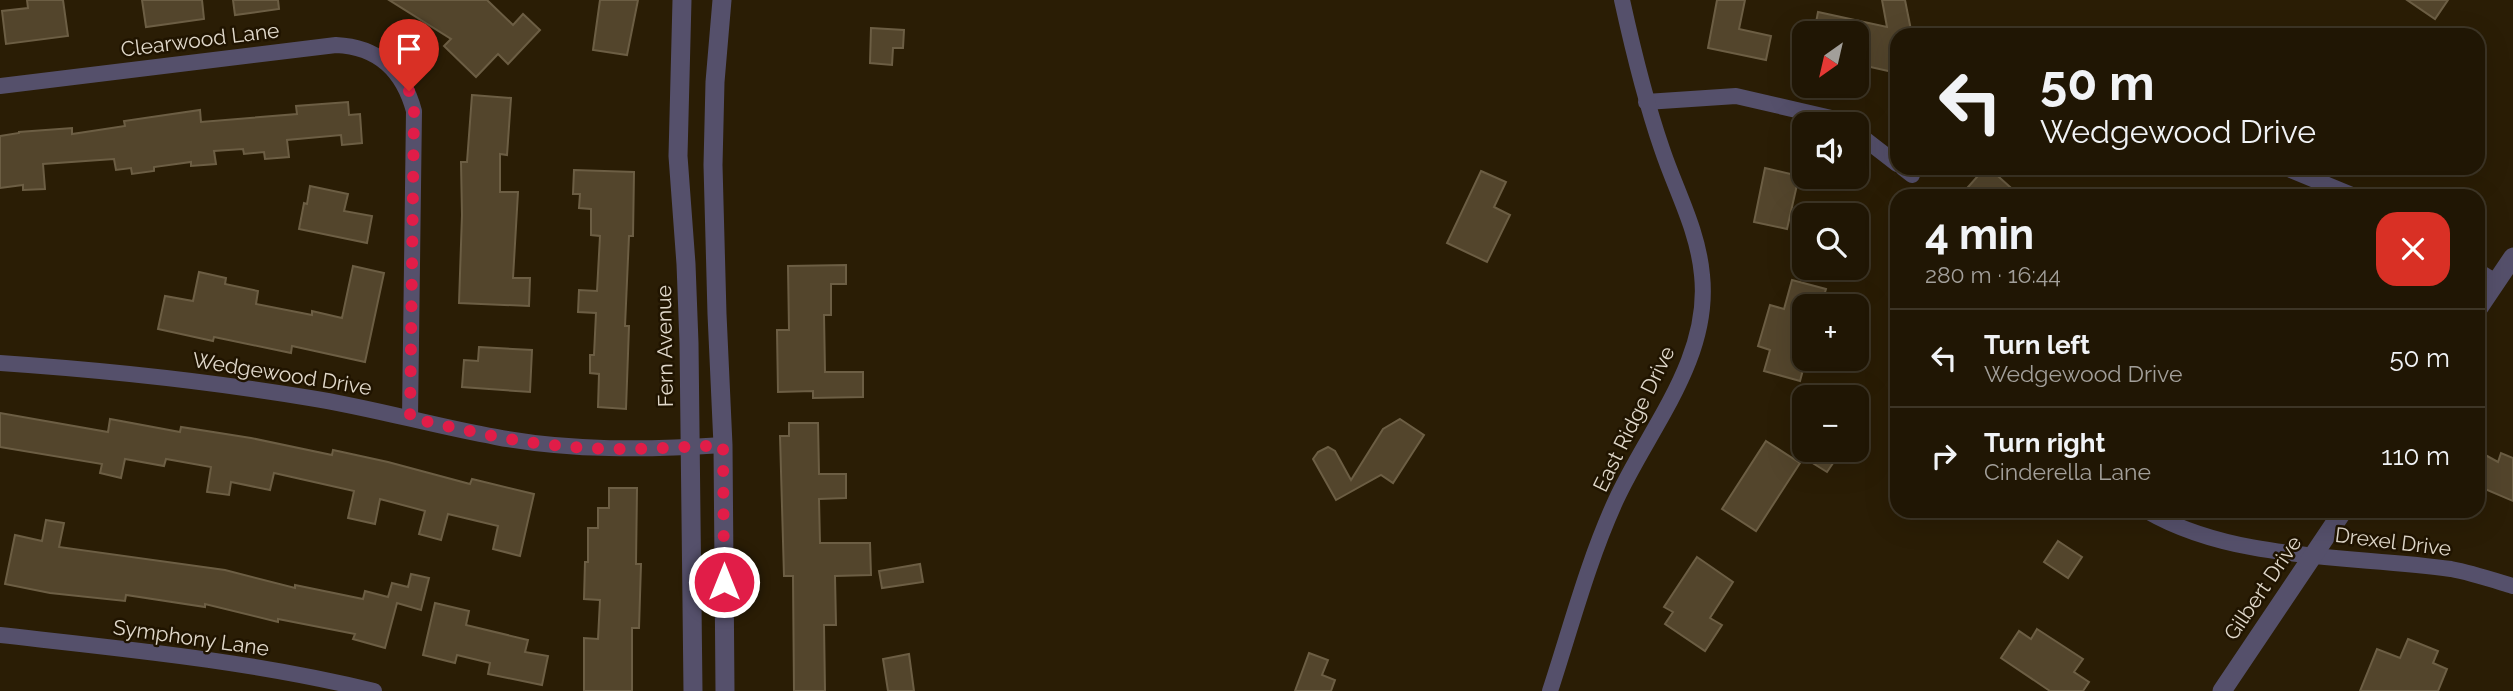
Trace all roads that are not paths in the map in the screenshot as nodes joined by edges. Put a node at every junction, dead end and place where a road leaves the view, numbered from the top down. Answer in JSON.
{"nodes":[{"id":1,"x":682,"y":0,"type":"edge"},
{"id":2,"x":722,"y":0,"type":"edge"},
{"id":3,"x":1622,"y":0,"type":"edge"},
{"id":4,"x":0,"y":86,"type":"edge"},
{"id":5,"x":1646,"y":102,"type":"junction"},
{"id":6,"x":1805,"y":112,"type":"edge"},
{"id":7,"x":1869,"y":142,"type":"edge"},
{"id":8,"x":1890,"y":159,"type":"edge"},
{"id":9,"x":2303,"y":175,"type":"edge"},
{"id":10,"x":2337,"y":189,"type":"edge"},
{"id":11,"x":2513,"y":257,"type":"edge"},
{"id":12,"x":2485,"y":275,"type":"edge"},
{"id":13,"x":2496,"y":282,"type":"junction"},
{"id":14,"x":2485,"y":298,"type":"edge"},
{"id":15,"x":0,"y":363,"type":"edge"},
{"id":16,"x":410,"y":418,"type":"junction"},
{"id":17,"x":723,"y":445,"type":"junction"},
{"id":18,"x":689,"y":447,"type":"junction"},
{"id":19,"x":2162,"y":518,"type":"edge"},
{"id":20,"x":2338,"y":518,"type":"edge"},
{"id":21,"x":2314,"y":554,"type":"junction"},
{"id":22,"x":2513,"y":586,"type":"edge"},
{"id":23,"x":0,"y":635,"type":"edge"},
{"id":24,"x":374,"y":691,"type":"edge"},
{"id":25,"x":693,"y":691,"type":"edge"},
{"id":26,"x":724,"y":691,"type":"edge"},
{"id":27,"x":1550,"y":691,"type":"edge"},
{"id":28,"x":2222,"y":691,"type":"edge"}],
"edges":[{"from":1,"to":18,"type":"street","name":"Fern Avenue"},
{"from":2,"to":17,"type":"street"},
{"from":3,"to":5,"type":"street","name":"East Ridge Drive"},
{"from":4,"to":16,"type":"street","name":"Clearwood Lane"},
{"from":5,"to":6,"type":"street"},
{"from":5,"to":27,"type":"street","name":"East Ridge Drive"},
{"from":7,"to":8,"type":"street"},
{"from":9,"to":10,"type":"street"},
{"from":11,"to":13,"type":"street"},
{"from":12,"to":13,"type":"street"},
{"from":13,"to":14,"type":"street"},
{"from":15,"to":16,"type":"street","name":"Wedgewood Drive"},
{"from":16,"to":18,"type":"street","name":"Wedgewood Drive"},
{"from":17,"to":18,"type":"street","name":"Wedgewood Drive"},
{"from":17,"to":26,"type":"street"},
{"from":18,"to":25,"type":"street","name":"Fern Avenue"},
{"from":19,"to":21,"type":"street","name":"Drexel Drive"},
{"from":20,"to":21,"type":"street","name":"Gilbert Drive"},
{"from":21,"to":22,"type":"street","name":"Drexel Drive"},
{"from":21,"to":28,"type":"street","name":"Gilbert Drive"},
{"from":23,"to":24,"type":"street","name":"Symphony Lane"}]}
